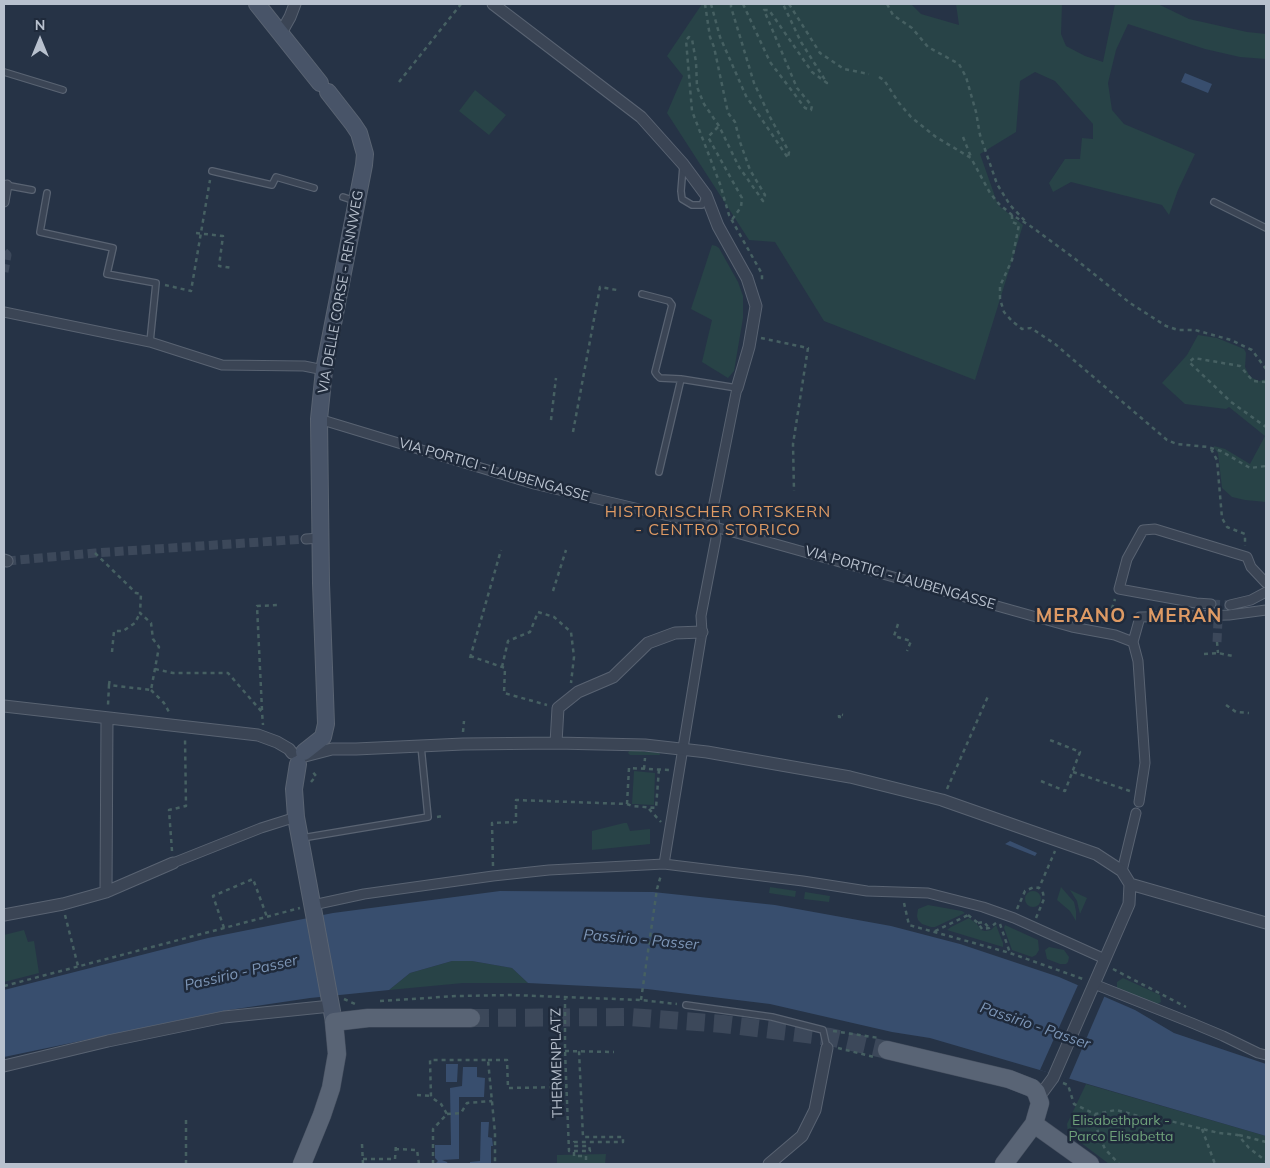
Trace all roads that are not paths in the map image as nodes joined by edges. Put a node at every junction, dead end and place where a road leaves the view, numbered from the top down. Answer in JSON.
{"nodes":[{"id":1,"x":257,"y":4,"type":"edge"},
{"id":2,"x":295,"y":4,"type":"edge"},
{"id":3,"x":493,"y":4,"type":"edge"},
{"id":4,"x":281,"y":33,"type":"junction"},
{"id":5,"x":4,"y":72,"type":"edge"},
{"id":6,"x":63,"y":90,"type":"dead end"},
{"id":7,"x":683,"y":164,"type":"junction"},
{"id":8,"x":212,"y":171,"type":"road end"},
{"id":9,"x":5,"y":185,"type":"edge"},
{"id":10,"x":314,"y":188,"type":"dead end"},
{"id":11,"x":32,"y":190,"type":"dead end"},
{"id":12,"x":47,"y":193,"type":"dead end"},
{"id":13,"x":706,"y":196,"type":"junction"},
{"id":14,"x":4,"y":202,"type":"edge"},
{"id":15,"x":1214,"y":202,"type":"dead end"},
{"id":16,"x":1266,"y":228,"type":"edge"},
{"id":17,"x":642,"y":294,"type":"dead end"},
{"id":18,"x":4,"y":312,"type":"edge"},
{"id":19,"x":150,"y":342,"type":"junction"},
{"id":20,"x":324,"y":370,"type":"junction"},
{"id":21,"x":681,"y":379,"type":"junction"},
{"id":22,"x":737,"y":388,"type":"junction"},
{"id":23,"x":319,"y":420,"type":"junction"},
{"id":24,"x":659,"y":472,"type":"dead end"},
{"id":25,"x":715,"y":527,"type":"junction"},
{"id":26,"x":1266,"y":584,"type":"edge"},
{"id":27,"x":1266,"y":592,"type":"edge"},
{"id":28,"x":1211,"y":604,"type":"tunnel mouth"},
{"id":29,"x":1230,"y":605,"type":"tunnel mouth"},
{"id":30,"x":1266,"y":610,"type":"edge"},
{"id":31,"x":702,"y":632,"type":"junction"},
{"id":32,"x":1133,"y":642,"type":"junction"},
{"id":33,"x":4,"y":706,"type":"edge"},
{"id":34,"x":107,"y":718,"type":"junction"},
{"id":35,"x":556,"y":743,"type":"junction"},
{"id":36,"x":421,"y":746,"type":"junction"},
{"id":37,"x":683,"y":749,"type":"junction"},
{"id":38,"x":300,"y":756,"type":"junction"},
{"id":39,"x":1140,"y":798,"type":"road end"},
{"id":40,"x":1136,"y":813,"type":"dead end"},
{"id":41,"x":296,"y":817,"type":"junction"},
{"id":42,"x":299,"y":838,"type":"junction"},
{"id":43,"x":172,"y":864,"type":"joint"},
{"id":44,"x":664,"y":864,"type":"junction"},
{"id":45,"x":1122,"y":871,"type":"junction"},
{"id":46,"x":1130,"y":884,"type":"junction"},
{"id":47,"x":106,"y":892,"type":"junction"},
{"id":48,"x":314,"y":909,"type":"junction"},
{"id":49,"x":4,"y":915,"type":"edge"},
{"id":50,"x":1266,"y":922,"type":"edge"},
{"id":51,"x":1104,"y":961,"type":"junction"},
{"id":52,"x":1093,"y":985,"type":"junction"},
{"id":53,"x":686,"y":1005,"type":"road end"},
{"id":54,"x":334,"y":1006,"type":"junction"},
{"id":55,"x":471,"y":1018,"type":"tunnel mouth"},
{"id":56,"x":827,"y":1048,"type":"joint"},
{"id":57,"x":887,"y":1050,"type":"tunnel mouth"},
{"id":58,"x":1266,"y":1055,"type":"edge"},
{"id":59,"x":4,"y":1066,"type":"edge"},
{"id":60,"x":1039,"y":1097,"type":"junction"},
{"id":61,"x":1034,"y":1124,"type":"junction"},
{"id":62,"x":302,"y":1164,"type":"edge"},
{"id":63,"x":769,"y":1164,"type":"edge"},
{"id":64,"x":1004,"y":1164,"type":"edge"},
{"id":65,"x":1090,"y":1164,"type":"edge"}],
"edges":[{"from":1,"to":4,"type":"main road","name":"VIA DELLE CORSE - RENNWEG"},
{"from":2,"to":4,"type":"street"},
{"from":3,"to":7,"type":"street"},
{"from":4,"to":20,"type":"main road","name":"VIA DELLE CORSE - RENNWEG"},
{"from":5,"to":6,"type":"lane"},
{"from":7,"to":13,"type":"street"},
{"from":7,"to":13,"type":"lane"},
{"from":8,"to":10,"type":"lane"},
{"from":9,"to":11,"type":"lane"},
{"from":9,"to":14,"type":"street"},
{"from":12,"to":19,"type":"lane"},
{"from":13,"to":22,"type":"street"},
{"from":15,"to":16,"type":"lane"},
{"from":17,"to":21,"type":"lane"},
{"from":18,"to":19,"type":"street"},
{"from":19,"to":20,"type":"street"},
{"from":20,"to":23,"type":"main road","name":"VIA DELLE CORSE - RENNWEG"},
{"from":21,"to":22,"type":"lane"},
{"from":21,"to":24,"type":"lane"},
{"from":22,"to":25,"type":"street"},
{"from":23,"to":25,"type":"street","name":"VIA PORTICI - LAUBENGASSE"},
{"from":23,"to":38,"type":"main road","name":"VIA DELLE CORSE - RENNWEG"},
{"from":25,"to":31,"type":"street"},
{"from":25,"to":32,"type":"street","name":"VIA PORTICI - LAUBENGASSE"},
{"from":26,"to":28,"type":"street"},
{"from":27,"to":29,"type":"street"},
{"from":30,"to":32,"type":"street"},
{"from":31,"to":35,"type":"street"},
{"from":31,"to":37,"type":"street"},
{"from":32,"to":39,"type":"street"},
{"from":33,"to":34,"type":"street"},
{"from":34,"to":38,"type":"street"},
{"from":34,"to":47,"type":"street"},
{"from":35,"to":36,"type":"street"},
{"from":35,"to":37,"type":"street"},
{"from":36,"to":38,"type":"street"},
{"from":36,"to":42,"type":"lane"},
{"from":37,"to":44,"type":"street"},
{"from":37,"to":45,"type":"street"},
{"from":38,"to":41,"type":"main road"},
{"from":40,"to":45,"type":"street"},
{"from":41,"to":42,"type":"main road"},
{"from":41,"to":43,"type":"street"},
{"from":42,"to":48,"type":"main road"},
{"from":43,"to":47,"type":"street"},
{"from":44,"to":48,"type":"street"},
{"from":44,"to":51,"type":"street"},
{"from":45,"to":46,"type":"street"},
{"from":46,"to":50,"type":"street"},
{"from":46,"to":51,"type":"street"},
{"from":47,"to":49,"type":"street"},
{"from":48,"to":54,"type":"main road"},
{"from":51,"to":52,"type":"street"},
{"from":52,"to":58,"type":"street"},
{"from":52,"to":60,"type":"street"},
{"from":53,"to":56,"type":"lane"},
{"from":54,"to":55,"type":"main road"},
{"from":54,"to":59,"type":"street"},
{"from":54,"to":62,"type":"main road"},
{"from":56,"to":63,"type":"street"},
{"from":57,"to":60,"type":"main road"},
{"from":60,"to":61,"type":"main road"},
{"from":61,"to":64,"type":"main road"},
{"from":61,"to":65,"type":"main road"}]}
